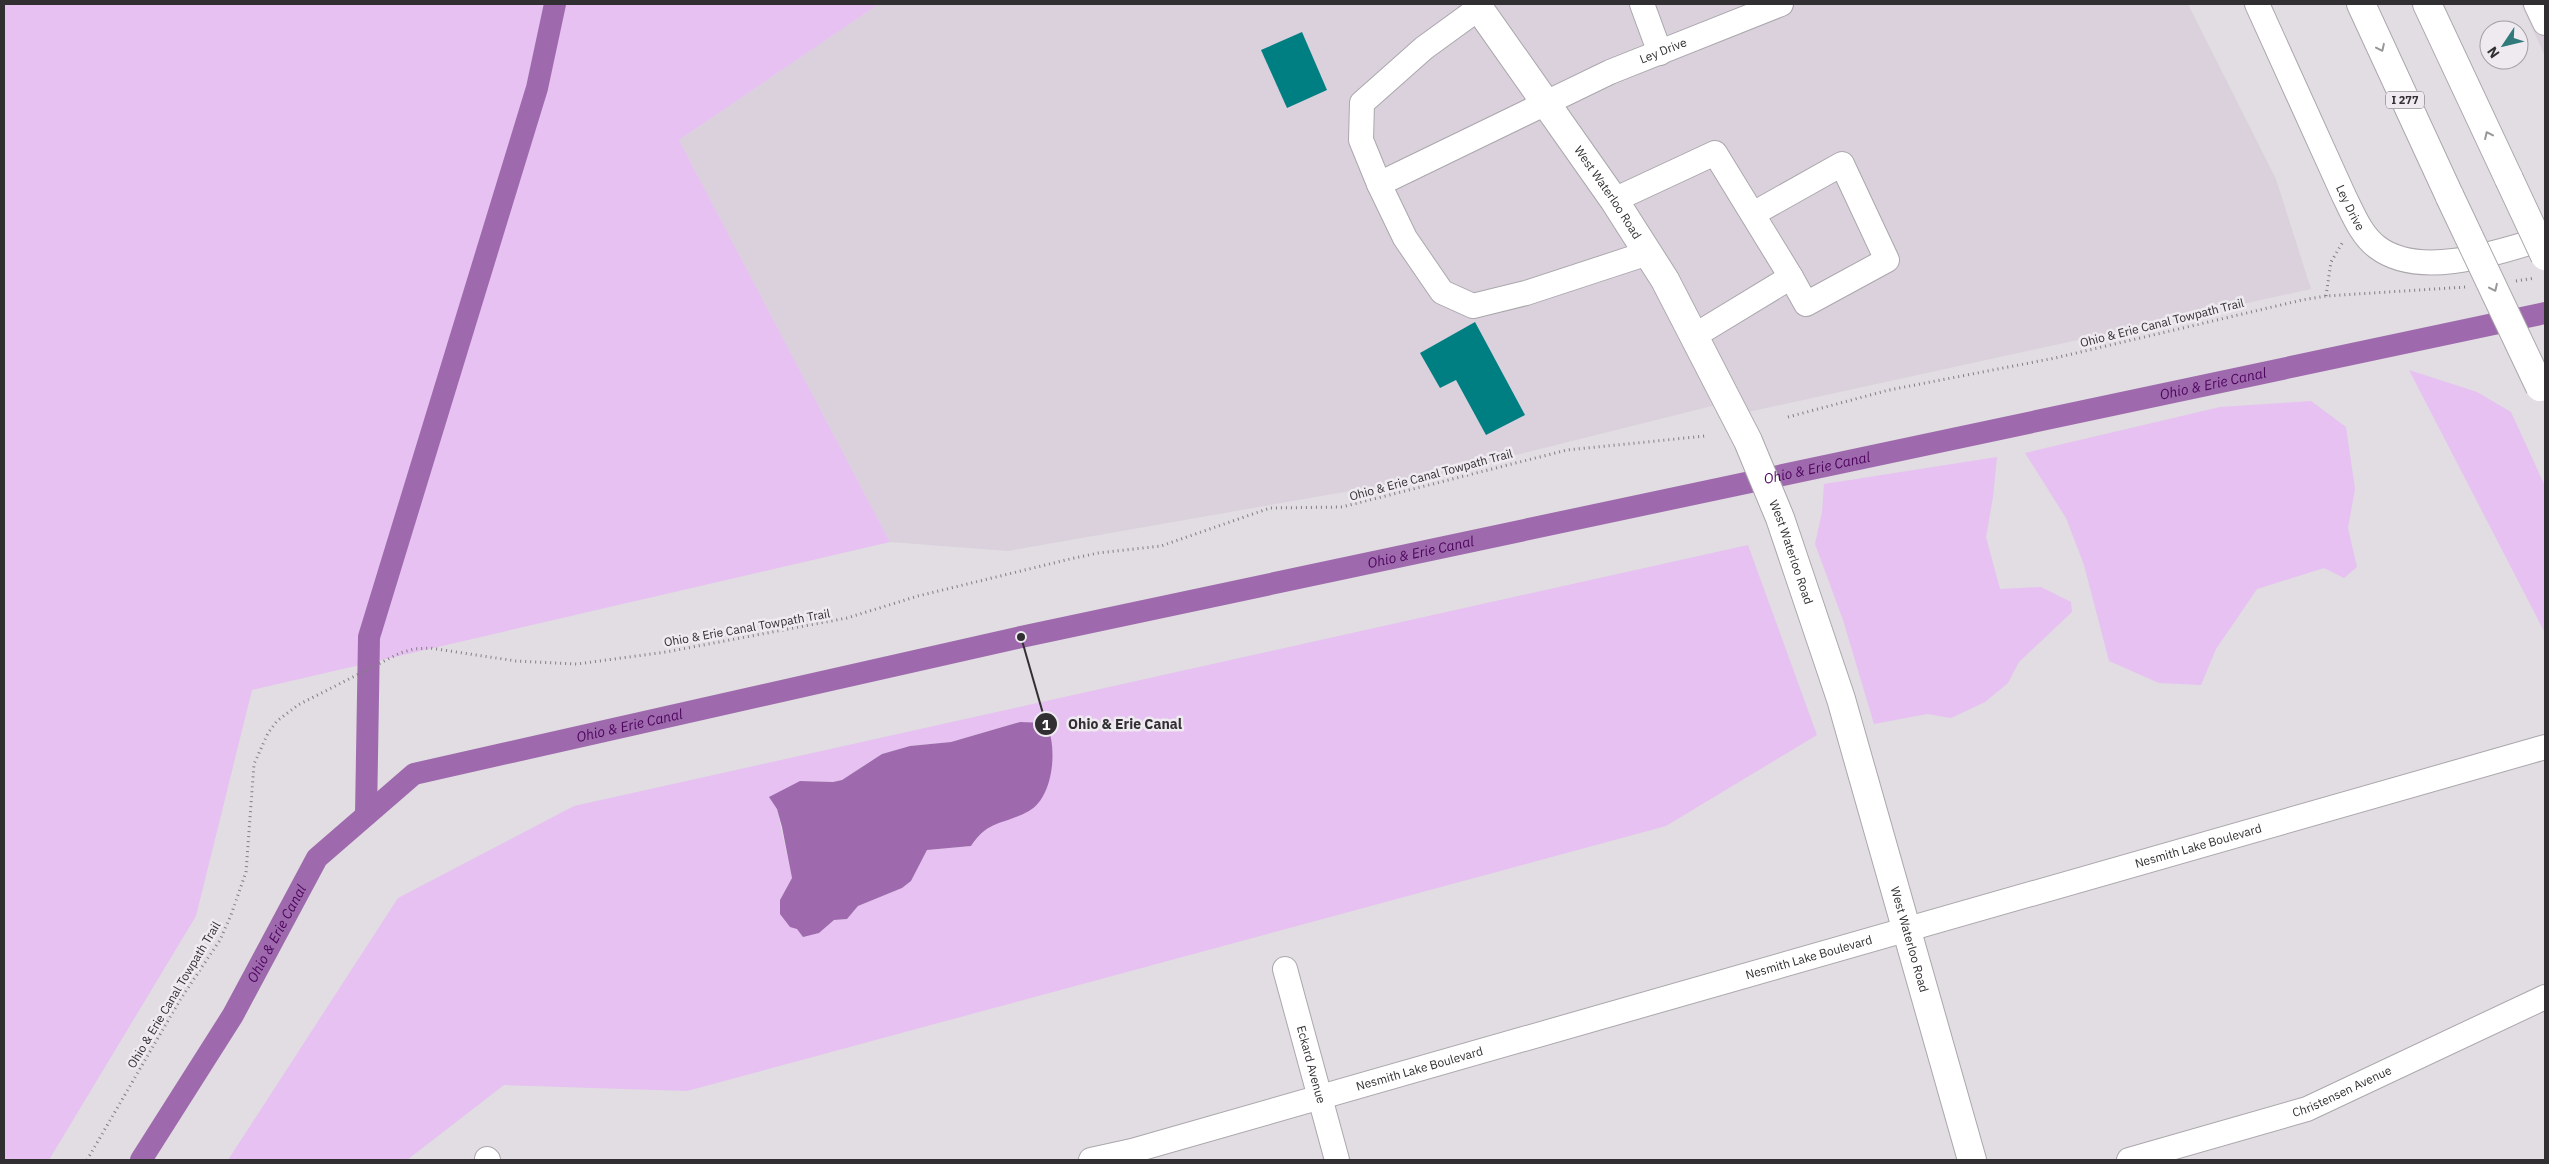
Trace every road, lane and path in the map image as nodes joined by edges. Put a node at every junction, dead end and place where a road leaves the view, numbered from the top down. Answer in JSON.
{"nodes":[{"id":1,"x":1642,"y":4,"type":"edge"},
{"id":2,"x":1781,"y":4,"type":"edge"},
{"id":3,"x":2257,"y":4,"type":"edge"},
{"id":4,"x":2360,"y":4,"type":"edge"},
{"id":5,"x":2427,"y":4,"type":"edge"},
{"id":6,"x":2536,"y":4,"type":"edge"},
{"id":7,"x":1477,"y":6,"type":"edge"},
{"id":8,"x":2545,"y":22,"type":"edge"},
{"id":9,"x":1660,"y":53,"type":"junction"},
{"id":10,"x":1547,"y":104,"type":"junction"},
{"id":11,"x":1379,"y":184,"type":"junction"},
{"id":12,"x":1614,"y":200,"type":"junction"},
{"id":13,"x":1753,"y":214,"type":"junction"},
{"id":14,"x":2360,"y":227,"type":"junction"},
{"id":15,"x":2545,"y":238,"type":"edge"},
{"id":16,"x":1648,"y":253,"type":"junction"},
{"id":17,"x":2541,"y":267,"type":"edge"},
{"id":18,"x":1791,"y":277,"type":"junction"},
{"id":19,"x":2509,"y":282,"type":"dead end"},
{"id":20,"x":2468,"y":287,"type":"dead end"},
{"id":21,"x":2326,"y":296,"type":"junction"},
{"id":22,"x":1694,"y":336,"type":"junction"},
{"id":23,"x":2543,"y":392,"type":"edge"},
{"id":24,"x":1788,"y":417,"type":"dead end"},
{"id":25,"x":1705,"y":436,"type":"dead end"},
{"id":26,"x":2536,"y":749,"type":"edge"},
{"id":27,"x":1906,"y":928,"type":"junction"},
{"id":28,"x":1285,"y":969,"type":"dead end"},
{"id":29,"x":2545,"y":997,"type":"edge"},
{"id":30,"x":1319,"y":1097,"type":"junction"},
{"id":31,"x":87,"y":1160,"type":"edge"},
{"id":32,"x":1091,"y":1160,"type":"edge"},
{"id":33,"x":1337,"y":1160,"type":"edge"},
{"id":34,"x":1972,"y":1160,"type":"edge"},
{"id":35,"x":2129,"y":1160,"type":"edge"}],
"edges":[{"from":1,"to":9,"type":"street"},
{"from":2,"to":9,"type":"street","name":"Ley Drive"},
{"from":3,"to":14,"type":"street","name":"Ley Drive"},
{"from":4,"to":23,"type":"main road","number":"I 277","one_way":true,"bridge":true},
{"from":17,"to":5,"type":"main road","one_way":true,"bridge":true},
{"from":6,"to":8,"type":"street"},
{"from":7,"to":10,"type":"main road","name":"West Waterloo Road"},
{"from":7,"to":11,"type":"street"},
{"from":9,"to":10,"type":"street","name":"Ley Drive"},
{"from":10,"to":11,"type":"street","name":"Ley Drive"},
{"from":10,"to":12,"type":"main road","name":"West Waterloo Road"},
{"from":11,"to":16,"type":"street"},
{"from":12,"to":13,"type":"street"},
{"from":12,"to":16,"type":"main road","name":"West Waterloo Road"},
{"from":13,"to":18,"type":"street"},
{"from":13,"to":18,"type":"street"},
{"from":14,"to":15,"type":"street","name":"Ley Drive"},
{"from":14,"to":21,"type":"path"},
{"from":16,"to":22,"type":"main road","name":"West Waterloo Road"},
{"from":17,"to":19,"type":"path"},
{"from":18,"to":22,"type":"street"},
{"from":20,"to":21,"type":"path","name":"Ohio & Erie Canal Towpath Trail"},
{"from":21,"to":24,"type":"path","name":"Ohio & Erie Canal Towpath Trail"},
{"from":22,"to":27,"type":"main road","name":"West Waterloo Road"},
{"from":25,"to":31,"type":"path","name":"Ohio & Erie Canal Towpath Trail"},
{"from":26,"to":27,"type":"street","name":"Nesmith Lake Boulevard"},
{"from":27,"to":30,"type":"street","name":"Nesmith Lake Boulevard"},
{"from":27,"to":34,"type":"main road","name":"West Waterloo Road"},
{"from":28,"to":30,"type":"street","name":"Eckard Avenue"},
{"from":29,"to":35,"type":"street","name":"Christensen Avenue"},
{"from":30,"to":32,"type":"street","name":"Nesmith Lake Boulevard"},
{"from":30,"to":33,"type":"street","name":"Eckard Avenue"}]}
